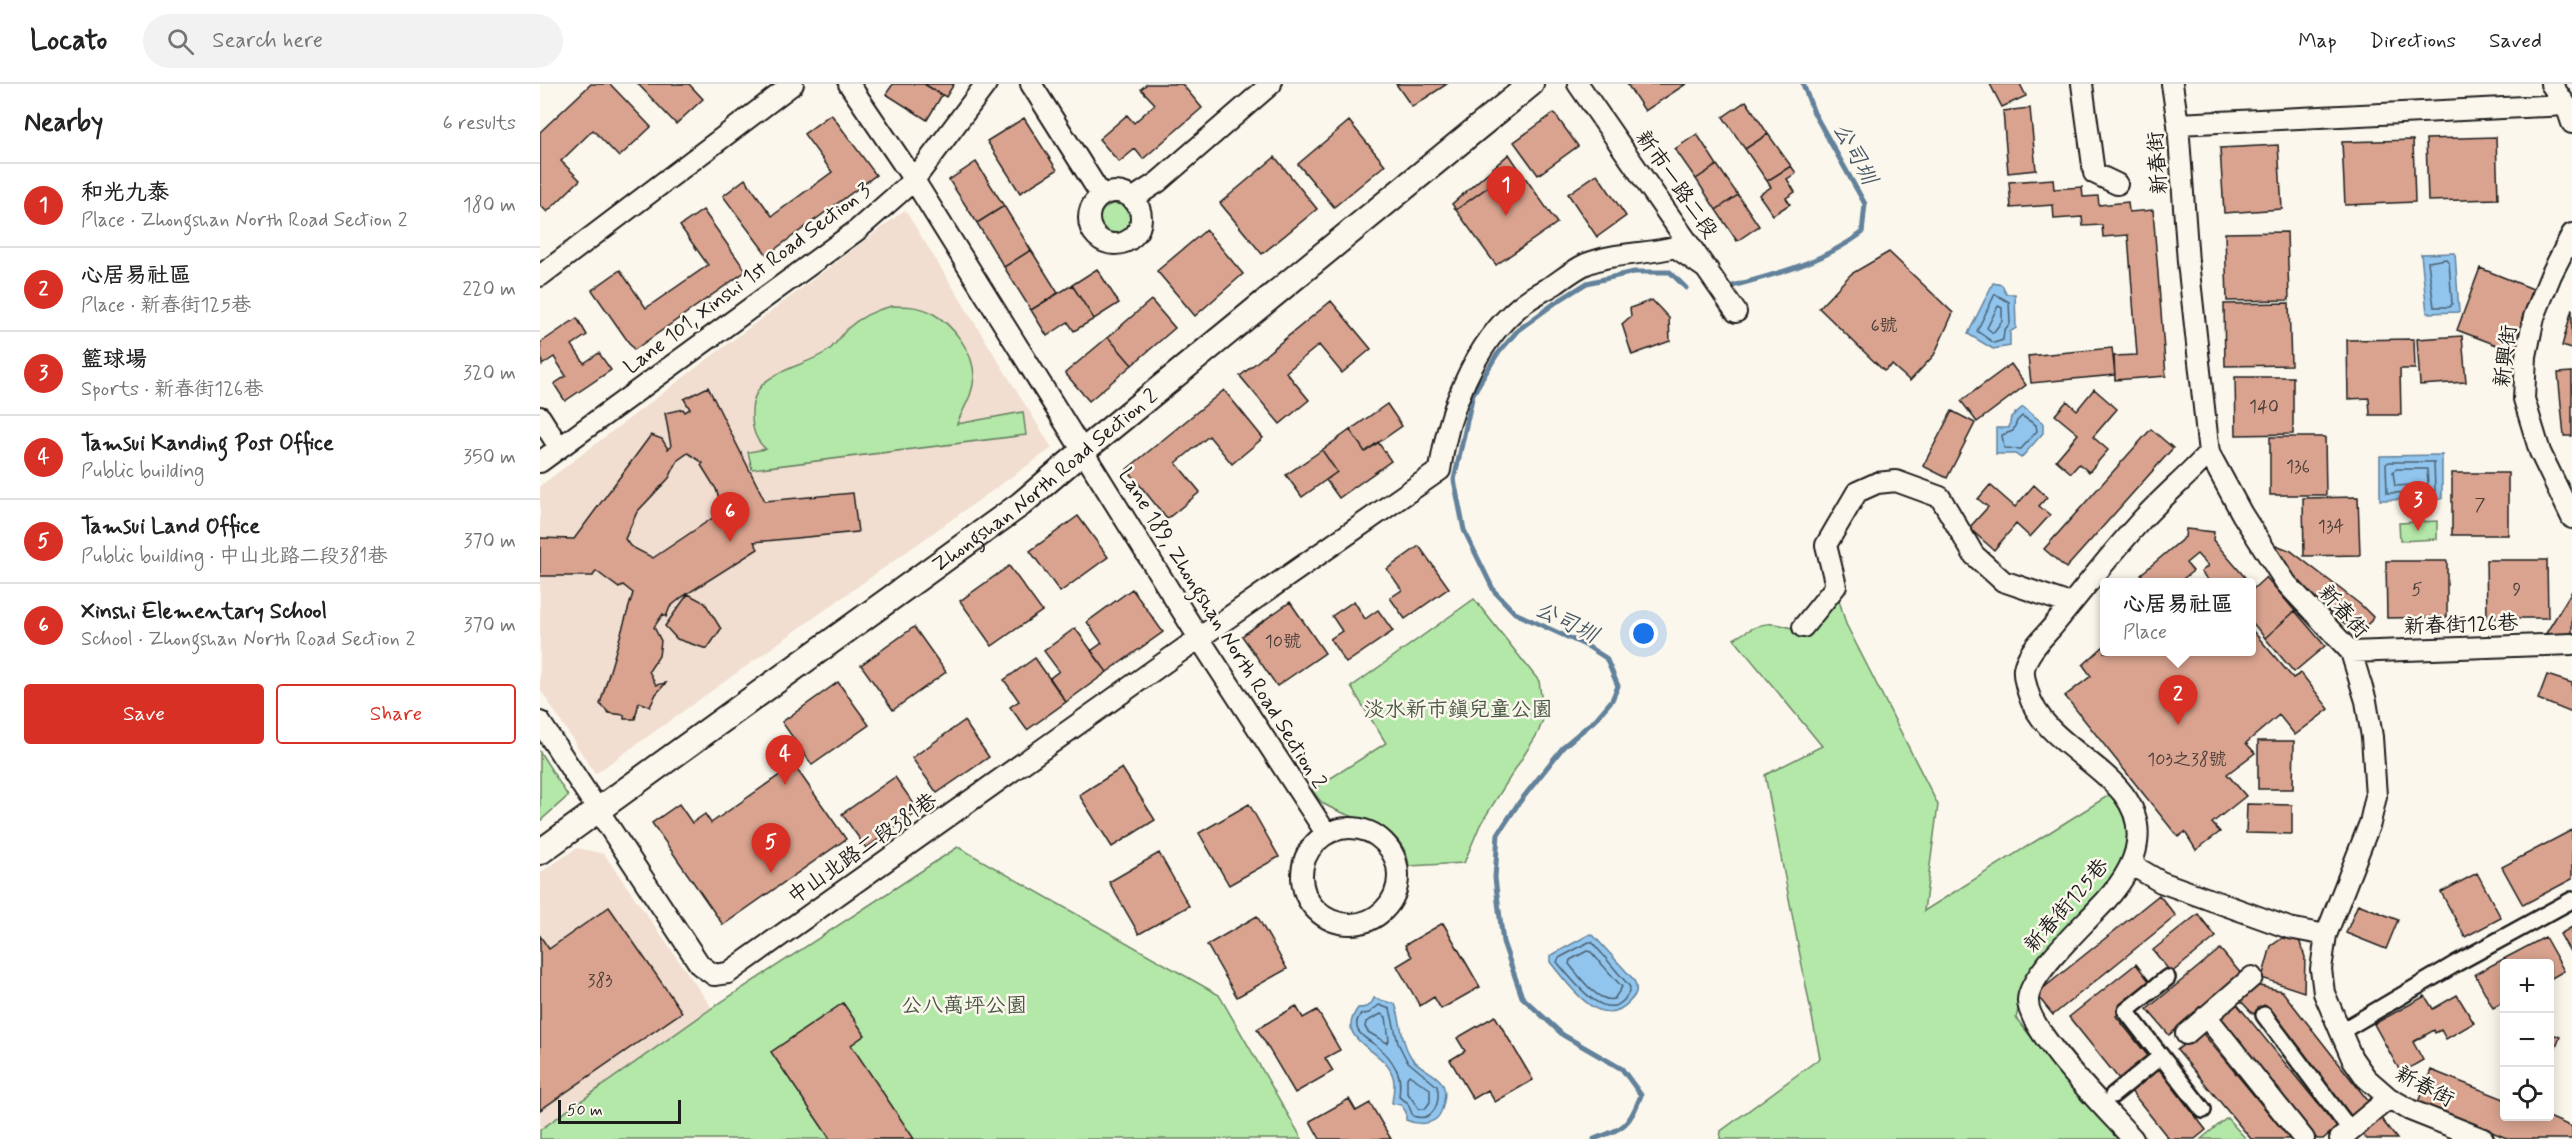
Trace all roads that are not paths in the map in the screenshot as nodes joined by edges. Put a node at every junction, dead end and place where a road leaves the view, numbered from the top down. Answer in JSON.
{"nodes":[{"id":1,"x":793,"y":84,"type":"edge"},
{"id":2,"x":849,"y":84,"type":"edge"},
{"id":3,"x":986,"y":84,"type":"edge"},
{"id":4,"x":1031,"y":84,"type":"edge"},
{"id":5,"x":1272,"y":84,"type":"edge"},
{"id":6,"x":1531,"y":84,"type":"edge"},
{"id":7,"x":1578,"y":84,"type":"edge"},
{"id":8,"x":2082,"y":84,"type":"edge"},
{"id":9,"x":2172,"y":84,"type":"edge"},
{"id":10,"x":2551,"y":84,"type":"edge"},
{"id":11,"x":2569,"y":114,"type":"edge"},
{"id":12,"x":2178,"y":124,"type":"junction"},
{"id":13,"x":914,"y":180,"type":"junction"},
{"id":14,"x":2117,"y":184,"type":"dead end"},
{"id":15,"x":1101,"y":195,"type":"junction"},
{"id":16,"x":1132,"y":199,"type":"junction"},
{"id":17,"x":2572,"y":234,"type":"edge"},
{"id":18,"x":1708,"y":270,"type":"junction"},
{"id":19,"x":540,"y":276,"type":"edge"},
{"id":20,"x":1736,"y":312,"type":"dead end"},
{"id":21,"x":540,"y":417,"type":"edge"},
{"id":22,"x":559,"y":447,"type":"junction"},
{"id":23,"x":1083,"y":451,"type":"junction"},
{"id":24,"x":2209,"y":453,"type":"junction"},
{"id":25,"x":540,"y":462,"type":"edge"},
{"id":26,"x":2572,"y":518,"type":"edge"},
{"id":27,"x":2070,"y":604,"type":"junction"},
{"id":28,"x":1803,"y":627,"type":"dead end"},
{"id":29,"x":1199,"y":638,"type":"junction"},
{"id":30,"x":2572,"y":644,"type":"edge"},
{"id":31,"x":2352,"y":652,"type":"junction"},
{"id":32,"x":540,"y":722,"type":"edge"},
{"id":33,"x":598,"y":812,"type":"junction"},
{"id":34,"x":1326,"y":833,"type":"junction"},
{"id":35,"x":540,"y":852,"type":"edge"},
{"id":36,"x":2132,"y":865,"type":"junction"},
{"id":37,"x":2572,"y":900,"type":"edge"},
{"id":38,"x":2326,"y":935,"type":"junction"},
{"id":39,"x":2167,"y":978,"type":"dead end"},
{"id":40,"x":2252,"y":978,"type":"dead end"},
{"id":41,"x":2264,"y":1015,"type":"dead end"},
{"id":42,"x":2206,"y":1016,"type":"junction"},
{"id":43,"x":2340,"y":1032,"type":"junction"},
{"id":44,"x":2186,"y":1034,"type":"dead end"},
{"id":45,"x":2162,"y":1056,"type":"junction"},
{"id":46,"x":2113,"y":1095,"type":"dead end"},
{"id":47,"x":2389,"y":1098,"type":"junction"},
{"id":48,"x":2203,"y":1110,"type":"dead end"},
{"id":49,"x":2345,"y":1135,"type":"edge"},
{"id":50,"x":2457,"y":1135,"type":"edge"},
{"id":51,"x":2133,"y":1139,"type":"edge"},
{"id":52,"x":2304,"y":1139,"type":"edge"},
{"id":53,"x":2483,"y":1139,"type":"edge"}],
"edges":[{"from":1,"to":19,"type":"street"},
{"from":2,"to":13,"type":"street","name":"Lane 189, Zhongshan North Road Section 2"},
{"from":3,"to":13,"type":"street","name":"Lane 101, Xinshi 1st Road Section 3"},
{"from":4,"to":15,"type":"street"},
{"from":5,"to":16,"type":"street"},
{"from":6,"to":23,"type":"street","name":"Zhongshan North Road Section 2"},
{"from":7,"to":18,"type":"street","name":"新市一路二段"},
{"from":8,"to":14,"type":"street"},
{"from":9,"to":12,"type":"street","name":"新春街"},
{"from":10,"to":11,"type":"street"},
{"from":11,"to":12,"type":"street"},
{"from":12,"to":24,"type":"street","name":"新春街"},
{"from":13,"to":22,"type":"street","name":"Lane 101, Xinshi 1st Road Section 3"},
{"from":13,"to":23,"type":"street","name":"Lane 189, Zhongshan North Road Section 2"},
{"from":15,"to":16,"type":"street"},
{"from":15,"to":16,"type":"street"},
{"from":17,"to":26,"type":"street","name":"新興街"},
{"from":18,"to":20,"type":"street","name":"新市一路二段"},
{"from":18,"to":29,"type":"street","name":"中山北路二段381巷"},
{"from":21,"to":22,"type":"street"},
{"from":22,"to":25,"type":"street","name":"Lane 101, Xinshi 1st Road Section 3"},
{"from":23,"to":29,"type":"street","name":"Lane 189, Zhongshan North Road Section 2"},
{"from":23,"to":33,"type":"street","name":"Zhongshan North Road Section 2"},
{"from":24,"to":27,"type":"street","name":"新春街125巷"},
{"from":24,"to":31,"type":"street","name":"新春街"},
{"from":27,"to":28,"type":"street"},
{"from":27,"to":36,"type":"street","name":"新春街125巷"},
{"from":29,"to":33,"type":"street","name":"中山北路二段381巷"},
{"from":29,"to":34,"type":"street","name":"Lane 189, Zhongshan North Road Section 2"},
{"from":30,"to":31,"type":"street","name":"新春街126巷"},
{"from":31,"to":38,"type":"street","name":"新春街"},
{"from":32,"to":33,"type":"street"},
{"from":33,"to":35,"type":"street","name":"Zhongshan North Road Section 2"},
{"from":34,"to":34,"type":"street"},
{"from":36,"to":38,"type":"street"},
{"from":36,"to":51,"type":"street","name":"新春街125巷"},
{"from":37,"to":43,"type":"street"},
{"from":38,"to":43,"type":"street","name":"新春街"},
{"from":39,"to":45,"type":"street"},
{"from":40,"to":42,"type":"street"},
{"from":41,"to":49,"type":"street"},
{"from":42,"to":44,"type":"street"},
{"from":42,"to":52,"type":"street"},
{"from":43,"to":47,"type":"street","name":"新春街"},
{"from":45,"to":46,"type":"street"},
{"from":45,"to":48,"type":"street"},
{"from":47,"to":49,"type":"street"},
{"from":47,"to":50,"type":"street","name":"新春街"},
{"from":50,"to":53,"type":"street","name":"新春街"}]}
